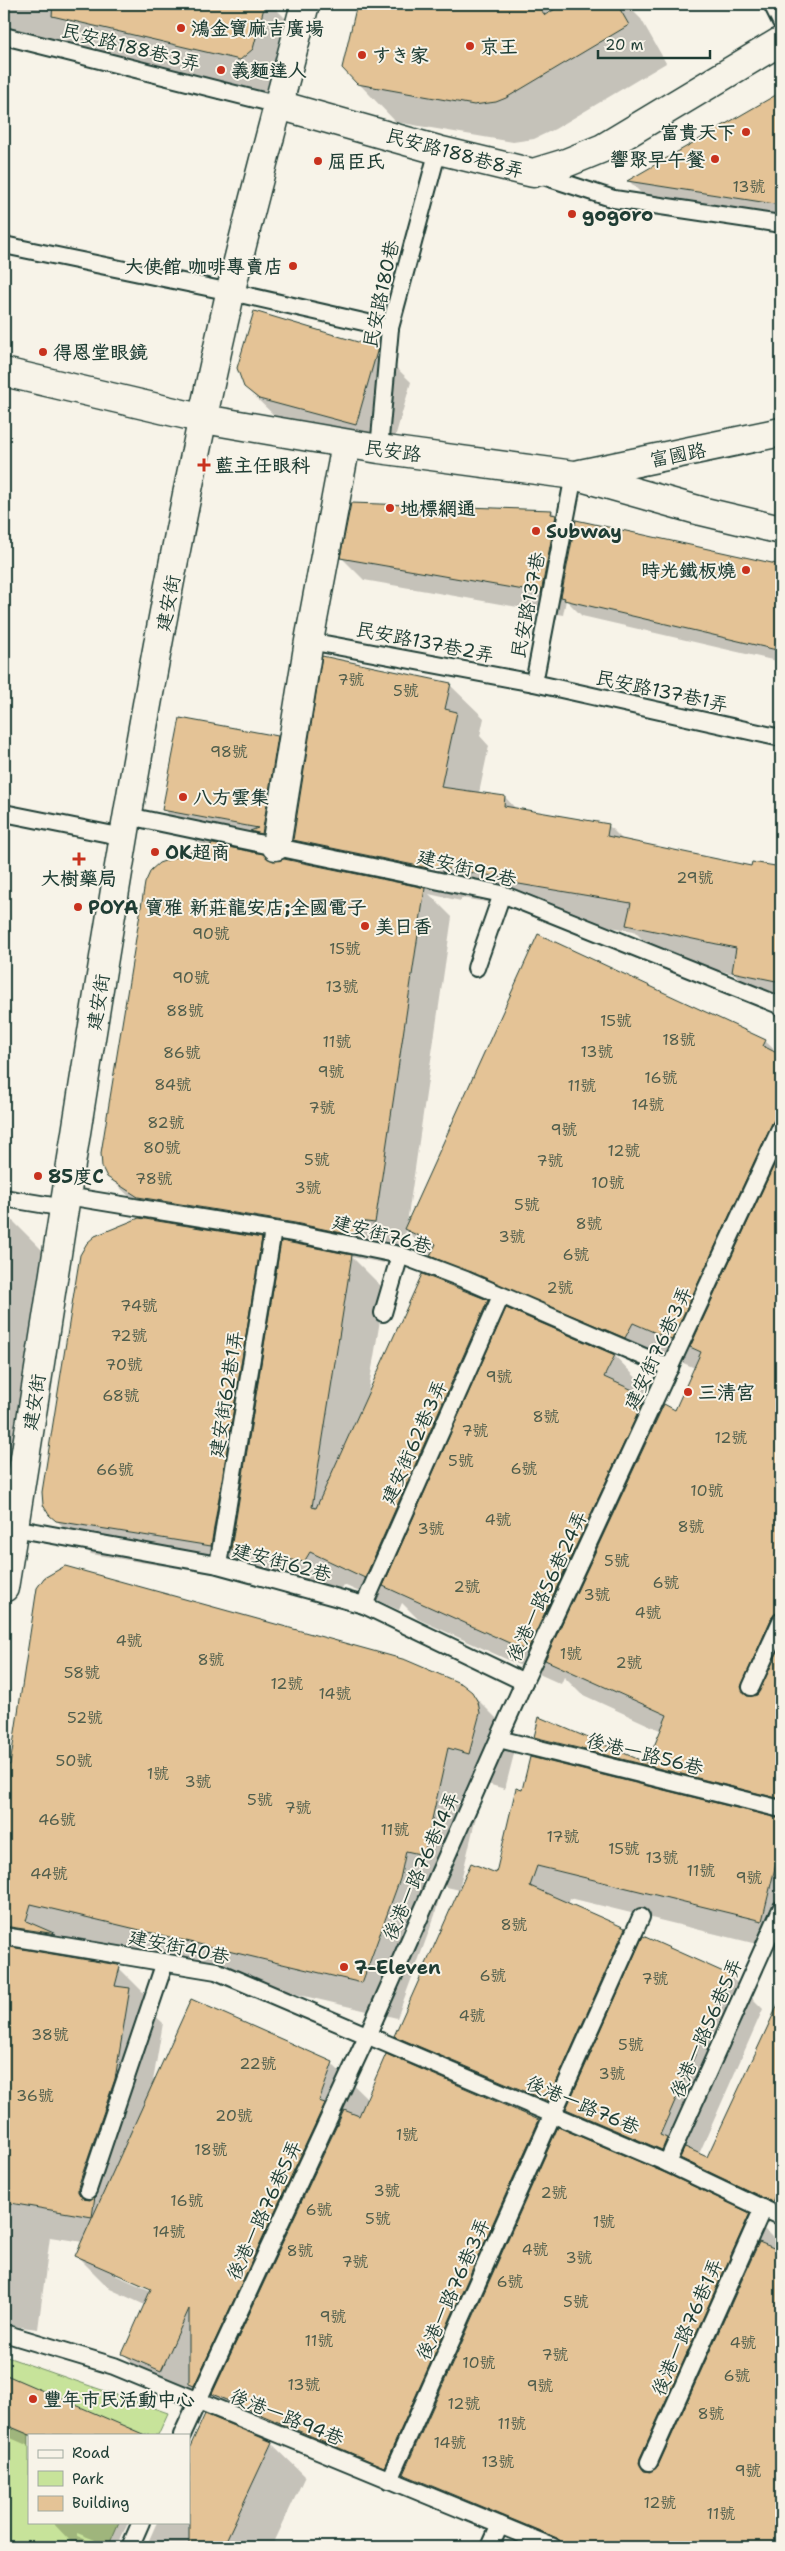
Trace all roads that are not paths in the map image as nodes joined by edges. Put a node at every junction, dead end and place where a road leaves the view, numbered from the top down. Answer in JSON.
{"nodes":[{"id":1,"x":305,"y":4,"type":"edge"},
{"id":2,"x":772,"y":4,"type":"edge"},
{"id":3,"x":781,"y":22,"type":"edge"},
{"id":4,"x":4,"y":36,"type":"edge"},
{"id":5,"x":781,"y":41,"type":"edge"},
{"id":6,"x":279,"y":104,"type":"junction"},
{"id":7,"x":438,"y":150,"type":"junction"},
{"id":8,"x":533,"y":173,"type":"junction"},
{"id":9,"x":781,"y":224,"type":"edge"},
{"id":10,"x":4,"y":245,"type":"edge"},
{"id":11,"x":231,"y":292,"type":"junction"},
{"id":12,"x":390,"y":328,"type":"junction"},
{"id":13,"x":4,"y":372,"type":"edge"},
{"id":14,"x":204,"y":419,"type":"junction"},
{"id":15,"x":781,"y":432,"type":"edge"},
{"id":16,"x":346,"y":444,"type":"junction"},
{"id":17,"x":379,"y":449,"type":"junction"},
{"id":18,"x":574,"y":475,"type":"junction"},
{"id":19,"x":781,"y":530,"type":"edge"},
{"id":20,"x":309,"y":640,"type":"junction"},
{"id":21,"x":534,"y":683,"type":"junction"},
{"id":22,"x":781,"y":738,"type":"edge"},
{"id":23,"x":4,"y":813,"type":"edge"},
{"id":24,"x":126,"y":827,"type":"junction"},
{"id":25,"x":276,"y":846,"type":"junction"},
{"id":26,"x":502,"y":894,"type":"junction"},
{"id":27,"x":476,"y":968,"type":"dead end"},
{"id":28,"x":781,"y":1008,"type":"edge"},
{"id":29,"x":781,"y":1127,"type":"edge"},
{"id":30,"x":4,"y":1198,"type":"edge"},
{"id":31,"x":66,"y":1202,"type":"junction"},
{"id":32,"x":273,"y":1230,"type":"junction"},
{"id":33,"x":400,"y":1255,"type":"junction"},
{"id":34,"x":501,"y":1296,"type":"junction"},
{"id":35,"x":383,"y":1313,"type":"dead end"},
{"id":36,"x":670,"y":1368,"type":"junction"},
{"id":37,"x":632,"y":1450,"type":"joint"},
{"id":38,"x":10,"y":1535,"type":"edge"},
{"id":39,"x":218,"y":1566,"type":"junction"},
{"id":40,"x":4,"y":1588,"type":"edge"},
{"id":41,"x":364,"y":1606,"type":"junction"},
{"id":42,"x":781,"y":1620,"type":"edge"},
{"id":43,"x":524,"y":1682,"type":"junction"},
{"id":44,"x":751,"y":1687,"type":"dead end"},
{"id":45,"x":499,"y":1739,"type":"junction"},
{"id":46,"x":781,"y":1809,"type":"edge"},
{"id":47,"x":781,"y":1909,"type":"edge"},
{"id":48,"x":641,"y":1917,"type":"dead end"},
{"id":49,"x":4,"y":1936,"type":"edge"},
{"id":50,"x":164,"y":1962,"type":"junction"},
{"id":51,"x":366,"y":2036,"type":"junction"},
{"id":52,"x":553,"y":2114,"type":"junction"},
{"id":53,"x":667,"y":2163,"type":"junction"},
{"id":54,"x":88,"y":2190,"type":"dead end"},
{"id":55,"x":763,"y":2208,"type":"junction"},
{"id":56,"x":781,"y":2217,"type":"edge"},
{"id":57,"x":4,"y":2333,"type":"edge"},
{"id":58,"x":198,"y":2401,"type":"junction"},
{"id":59,"x":182,"y":2434,"type":"edge"},
{"id":60,"x":649,"y":2462,"type":"dead end"},
{"id":61,"x":389,"y":2480,"type":"junction"},
{"id":62,"x":140,"y":2524,"type":"edge"},
{"id":63,"x":500,"y":2525,"type":"junction"},
{"id":64,"x":130,"y":2547,"type":"edge"},
{"id":65,"x":490,"y":2547,"type":"edge"},
{"id":66,"x":552,"y":2547,"type":"edge"}],
"edges":[{"from":1,"to":6,"type":"street","name":"建安街"},
{"from":2,"to":3,"type":"lane"},
{"from":4,"to":6,"type":"lane","name":"民安路188巷3弄"},
{"from":5,"to":8,"type":"street","name":"民安路188巷8弄"},
{"from":6,"to":7,"type":"street","name":"民安路188巷8弄"},
{"from":6,"to":11,"type":"street","name":"建安街"},
{"from":7,"to":8,"type":"street","name":"民安路188巷8弄"},
{"from":7,"to":12,"type":"lane","name":"民安路180巷"},
{"from":8,"to":9,"type":"lane"},
{"from":10,"to":11,"type":"lane"},
{"from":11,"to":12,"type":"lane"},
{"from":11,"to":14,"type":"street","name":"建安街"},
{"from":12,"to":17,"type":"lane","name":"民安路180巷"},
{"from":13,"to":14,"type":"street","name":"民安路"},
{"from":14,"to":16,"type":"street","name":"民安路"},
{"from":14,"to":24,"type":"street","name":"建安街"},
{"from":15,"to":18,"type":"street","name":"富國路"},
{"from":16,"to":17,"type":"street","name":"民安路"},
{"from":16,"to":20,"type":"street"},
{"from":17,"to":18,"type":"street","name":"民安路"},
{"from":18,"to":19,"type":"street","name":"民安路"},
{"from":18,"to":21,"type":"lane","name":"民安路137巷"},
{"from":20,"to":21,"type":"lane","name":"民安路137巷2弄"},
{"from":20,"to":25,"type":"street"},
{"from":21,"to":22,"type":"lane","name":"民安路137巷1弄"},
{"from":23,"to":24,"type":"lane","name":"建安街92巷"},
{"from":24,"to":25,"type":"lane","name":"建安街92巷"},
{"from":24,"to":31,"type":"street","name":"建安街"},
{"from":25,"to":26,"type":"lane","name":"建安街92巷"},
{"from":26,"to":27,"type":"lane"},
{"from":26,"to":28,"type":"lane","name":"建安街92巷"},
{"from":29,"to":36,"type":"lane","name":"建安街76巷3弄"},
{"from":30,"to":31,"type":"lane","name":"建安街76巷"},
{"from":31,"to":32,"type":"lane","name":"建安街76巷"},
{"from":31,"to":38,"type":"street","name":"建安街"},
{"from":32,"to":33,"type":"lane","name":"建安街76巷"},
{"from":32,"to":39,"type":"lane","name":"建安街62巷1弄"},
{"from":33,"to":34,"type":"lane","name":"建安街76巷"},
{"from":33,"to":35,"type":"lane"},
{"from":34,"to":36,"type":"lane","name":"建安街76巷"},
{"from":34,"to":41,"type":"lane","name":"建安街62巷3弄"},
{"from":36,"to":37,"type":"lane","name":"建安街76巷3弄"},
{"from":37,"to":43,"type":"lane","name":"後港一路56巷24弄"},
{"from":38,"to":39,"type":"lane","name":"建安街62巷"},
{"from":38,"to":40,"type":"street","name":"建安街"},
{"from":39,"to":41,"type":"lane","name":"建安街62巷"},
{"from":41,"to":43,"type":"lane","name":"建安街62巷"},
{"from":42,"to":44,"type":"lane"},
{"from":43,"to":45,"type":"lane","name":"後港一路56巷24弄"},
{"from":45,"to":46,"type":"lane","name":"後港一路56巷"},
{"from":45,"to":51,"type":"lane","name":"後港一路76巷14弄"},
{"from":47,"to":53,"type":"lane","name":"後港一路56巷5弄"},
{"from":48,"to":52,"type":"lane","name":"後港一路76巷3弄"},
{"from":49,"to":50,"type":"lane","name":"建安街40巷"},
{"from":50,"to":51,"type":"lane","name":"建安街40巷"},
{"from":50,"to":54,"type":"lane"},
{"from":51,"to":52,"type":"lane","name":"後港一路76巷"},
{"from":51,"to":58,"type":"lane","name":"後港一路76巷5弄"},
{"from":52,"to":53,"type":"lane","name":"後港一路76巷"},
{"from":52,"to":61,"type":"lane","name":"後港一路76巷3弄"},
{"from":53,"to":55,"type":"lane","name":"後港一路76巷"},
{"from":55,"to":56,"type":"lane","name":"後港一路76巷"},
{"from":55,"to":60,"type":"lane","name":"後港一路76巷1弄"},
{"from":57,"to":58,"type":"lane","name":"後港一路94巷"},
{"from":58,"to":59,"type":"lane","name":"後港一路76巷5弄"},
{"from":58,"to":61,"type":"lane","name":"後港一路94巷"},
{"from":61,"to":63,"type":"lane","name":"後港一路94巷"},
{"from":62,"to":64,"type":"lane"},
{"from":63,"to":65,"type":"lane"},
{"from":63,"to":66,"type":"lane","name":"後港一路94巷"}]}
